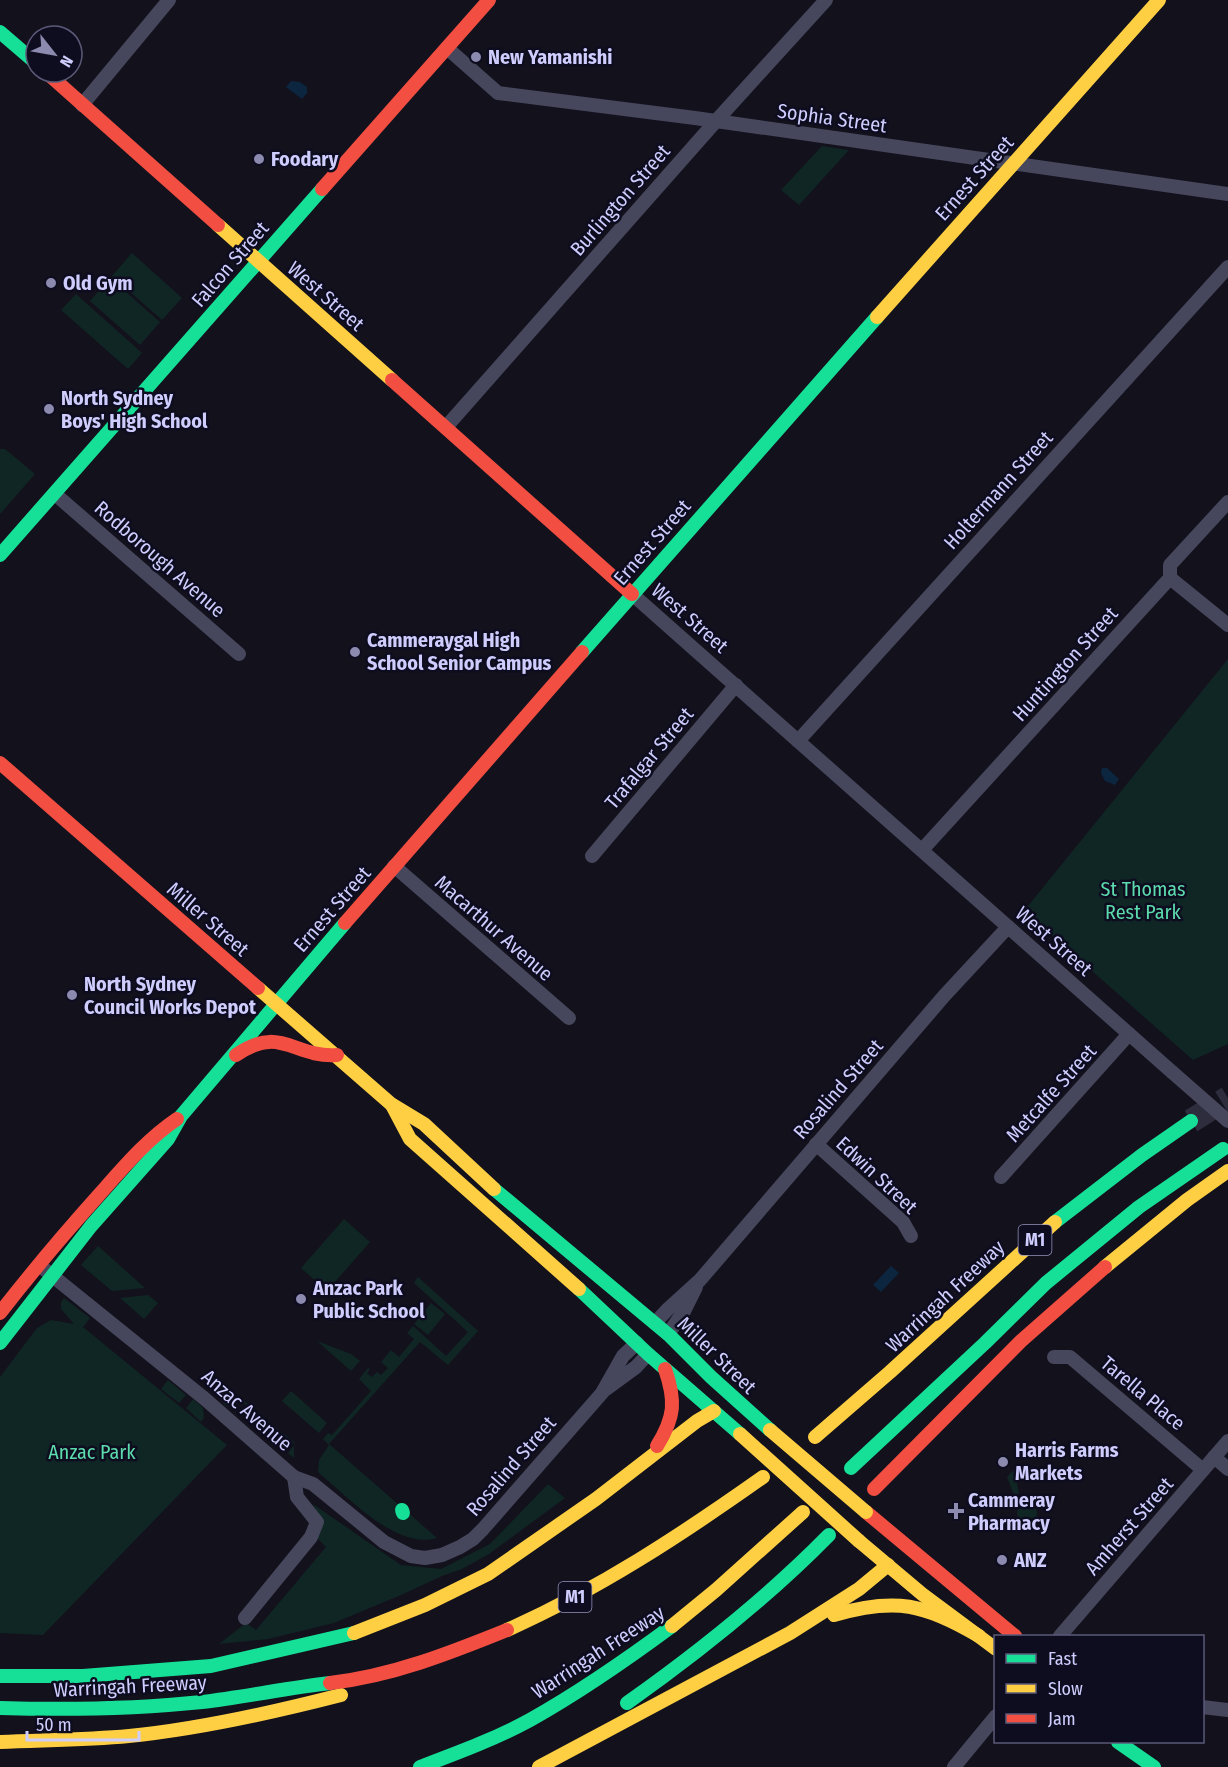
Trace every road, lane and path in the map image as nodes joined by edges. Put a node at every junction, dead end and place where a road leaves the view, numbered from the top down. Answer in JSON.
{"nodes":[{"id":1,"x":169,"y":0,"type":"edge"},
{"id":2,"x":489,"y":0,"type":"edge"},
{"id":3,"x":826,"y":0,"type":"edge"},
{"id":4,"x":1159,"y":0,"type":"edge"},
{"id":5,"x":0,"y":32,"type":"edge"},
{"id":6,"x":447,"y":48,"type":"junction"},
{"id":7,"x":24,"y":53,"type":"edge"},
{"id":8,"x":59,"y":84,"type":"edge"},
{"id":9,"x":82,"y":105,"type":"junction"},
{"id":10,"x":716,"y":121,"type":"junction"},
{"id":11,"x":1013,"y":164,"type":"junction"},
{"id":12,"x":1228,"y":194,"type":"edge"},
{"id":13,"x":258,"y":261,"type":"junction"},
{"id":14,"x":1228,"y":267,"type":"edge"},
{"id":15,"x":446,"y":427,"type":"junction"},
{"id":16,"x":55,"y":494,"type":"junction"},
{"id":17,"x":1228,"y":502,"type":"edge"},
{"id":18,"x":0,"y":555,"type":"edge"},
{"id":19,"x":1170,"y":578,"type":"junction"},
{"id":20,"x":632,"y":594,"type":"junction"},
{"id":21,"x":1228,"y":625,"type":"edge"},
{"id":22,"x":239,"y":654,"type":"dead end"},
{"id":23,"x":736,"y":685,"type":"junction"},
{"id":24,"x":798,"y":741,"type":"junction"},
{"id":25,"x":0,"y":763,"type":"edge"},
{"id":26,"x":922,"y":850,"type":"junction"},
{"id":27,"x":592,"y":856,"type":"dead end"},
{"id":28,"x":394,"y":866,"type":"junction"},
{"id":29,"x":1008,"y":927,"type":"junction"},
{"id":30,"x":276,"y":1004,"type":"junction"},
{"id":31,"x":569,"y":1018,"type":"dead end"},
{"id":32,"x":1130,"y":1034,"type":"junction"},
{"id":33,"x":337,"y":1055,"type":"junction"},
{"id":34,"x":229,"y":1060,"type":"junction"},
{"id":35,"x":391,"y":1104,"type":"junction"},
{"id":36,"x":181,"y":1116,"type":"junction"},
{"id":37,"x":1191,"y":1121,"type":"tunnel mouth"},
{"id":38,"x":1228,"y":1121,"type":"edge"},
{"id":39,"x":816,"y":1144,"type":"junction"},
{"id":40,"x":1223,"y":1149,"type":"dead end"},
{"id":41,"x":1228,"y":1171,"type":"edge"},
{"id":42,"x":1001,"y":1177,"type":"dead end"},
{"id":43,"x":911,"y":1236,"type":"dead end"},
{"id":44,"x":38,"y":1264,"type":"junction"},
{"id":45,"x":51,"y":1275,"type":"junction"},
{"id":46,"x":699,"y":1280,"type":"junction"},
{"id":47,"x":615,"y":1291,"type":"junction"},
{"id":48,"x":0,"y":1313,"type":"edge"},
{"id":49,"x":655,"y":1323,"type":"junction"},
{"id":50,"x":14,"y":1324,"type":"junction"},
{"id":51,"x":668,"y":1334,"type":"junction"},
{"id":52,"x":0,"y":1343,"type":"edge"},
{"id":53,"x":645,"y":1347,"type":"junction"},
{"id":54,"x":1054,"y":1357,"type":"dead end"},
{"id":55,"x":665,"y":1369,"type":"junction"},
{"id":56,"x":703,"y":1369,"type":"junction"},
{"id":57,"x":714,"y":1411,"type":"junction"},
{"id":58,"x":755,"y":1417,"type":"junction"},
{"id":59,"x":814,"y":1437,"type":"dead end"},
{"id":60,"x":1228,"y":1441,"type":"edge"},
{"id":61,"x":651,"y":1456,"type":"junction"},
{"id":62,"x":1214,"y":1457,"type":"junction"},
{"id":63,"x":851,"y":1468,"type":"dead end"},
{"id":64,"x":1228,"y":1469,"type":"edge"},
{"id":65,"x":1203,"y":1470,"type":"junction"},
{"id":66,"x":294,"y":1477,"type":"junction"},
{"id":67,"x":763,"y":1477,"type":"dead end"},
{"id":68,"x":874,"y":1489,"type":"dead end"},
{"id":69,"x":803,"y":1512,"type":"dead end"},
{"id":70,"x":867,"y":1526,"type":"junction"},
{"id":71,"x":829,"y":1535,"type":"dead end"},
{"id":72,"x":442,"y":1555,"type":"joint"},
{"id":73,"x":888,"y":1565,"type":"junction"},
{"id":74,"x":245,"y":1617,"type":"dead end"},
{"id":75,"x":790,"y":1633,"type":"junction"},
{"id":76,"x":1014,"y":1635,"type":"edge"},
{"id":77,"x":1061,"y":1635,"type":"edge"},
{"id":78,"x":979,"y":1636,"type":"junction"},
{"id":79,"x":994,"y":1647,"type":"edge"},
{"id":80,"x":0,"y":1676,"type":"edge"},
{"id":81,"x":368,"y":1678,"type":"junction"},
{"id":82,"x":1204,"y":1707,"type":"edge"},
{"id":83,"x":0,"y":1708,"type":"edge"},
{"id":84,"x":1228,"y":1710,"type":"edge"},
{"id":85,"x":994,"y":1718,"type":"edge"},
{"id":86,"x":0,"y":1742,"type":"edge"},
{"id":87,"x":1119,"y":1743,"type":"edge"},
{"id":88,"x":1130,"y":1743,"type":"edge"},
{"id":89,"x":562,"y":1755,"type":"junction"},
{"id":90,"x":1149,"y":1763,"type":"edge"},
{"id":91,"x":420,"y":1767,"type":"edge"},
{"id":92,"x":539,"y":1767,"type":"edge"},
{"id":93,"x":954,"y":1767,"type":"edge"}],
"edges":[{"from":1,"to":9,"type":"street"},
{"from":2,"to":6,"type":"main road","name":"Falcon Street"},
{"from":3,"to":10,"type":"street","name":"Burlington Street"},
{"from":4,"to":11,"type":"main road","name":"Ernest Street"},
{"from":5,"to":7,"type":"main road"},
{"from":6,"to":10,"type":"street","name":"Sophia Street"},
{"from":6,"to":13,"type":"main road","name":"Falcon Street"},
{"from":8,"to":9,"type":"main road","name":"West Street"},
{"from":9,"to":13,"type":"main road","name":"West Street"},
{"from":10,"to":11,"type":"street","name":"Sophia Street"},
{"from":10,"to":15,"type":"street","name":"Burlington Street"},
{"from":11,"to":12,"type":"street","name":"Sophia Street"},
{"from":11,"to":20,"type":"main road","name":"Ernest Street"},
{"from":13,"to":15,"type":"main road","name":"West Street"},
{"from":13,"to":16,"type":"main road","name":"Falcon Street"},
{"from":14,"to":24,"type":"street","name":"Holtermann Street"},
{"from":15,"to":20,"type":"main road","name":"West Street"},
{"from":16,"to":18,"type":"main road","name":"Falcon Street"},
{"from":16,"to":22,"type":"street","name":"Rodborough Avenue"},
{"from":17,"to":19,"type":"street","name":"Huntington Street"},
{"from":19,"to":21,"type":"street"},
{"from":19,"to":26,"type":"street","name":"Huntington Street"},
{"from":20,"to":23,"type":"street","name":"West Street"},
{"from":20,"to":28,"type":"main road","name":"Ernest Street"},
{"from":23,"to":24,"type":"street","name":"West Street"},
{"from":23,"to":27,"type":"street","name":"Trafalgar Street"},
{"from":24,"to":26,"type":"street","name":"West Street"},
{"from":25,"to":30,"type":"main road","name":"Miller Street"},
{"from":26,"to":29,"type":"street","name":"West Street"},
{"from":28,"to":30,"type":"main road","name":"Ernest Street"},
{"from":28,"to":31,"type":"street","name":"Macarthur Avenue"},
{"from":29,"to":32,"type":"street","name":"West Street"},
{"from":29,"to":39,"type":"street","name":"Rosalind Street"},
{"from":30,"to":33,"type":"main road","name":"Miller Street"},
{"from":30,"to":34,"type":"main road","name":"Ernest Street"},
{"from":32,"to":38,"type":"street","name":"West Street","bridge":true},
{"from":32,"to":42,"type":"street","name":"Metcalfe Street"},
{"from":33,"to":34,"type":"main road"},
{"from":33,"to":35,"type":"main road","name":"Miller Street"},
{"from":34,"to":36,"type":"main road","name":"Ernest Street"},
{"from":35,"to":47,"type":"main road","name":"Miller Street"},
{"from":35,"to":53,"type":"main road","name":"Miller Street"},
{"from":36,"to":44,"type":"main road","name":"Ernest Street"},
{"from":36,"to":45,"type":"main road","name":"Ernest Street"},
{"from":37,"to":59,"type":"main road","name":"Warringah Freeway","number":"M1"},
{"from":39,"to":43,"type":"street","name":"Edwin Street"},
{"from":39,"to":46,"type":"street","name":"Rosalind Street"},
{"from":40,"to":63,"type":"main road","number":"M1"},
{"from":41,"to":68,"type":"main road"},
{"from":44,"to":45,"type":"street","name":"Anzac Avenue"},
{"from":44,"to":48,"type":"main road","name":"Ernest Street"},
{"from":45,"to":50,"type":"main road","name":"Ernest Street"},
{"from":45,"to":66,"type":"street","name":"Anzac Avenue"},
{"from":46,"to":49,"type":"street","name":"Rosalind Street"},
{"from":46,"to":51,"type":"street","name":"Rosalind Street"},
{"from":47,"to":49,"type":"main road","name":"Miller Street"},
{"from":47,"to":53,"type":"main road"},
{"from":48,"to":50,"type":"street"},
{"from":49,"to":51,"type":"main road","name":"Miller Street"},
{"from":50,"to":52,"type":"main road","name":"Ernest Street"},
{"from":51,"to":56,"type":"main road","name":"Miller Street"},
{"from":53,"to":55,"type":"main road","name":"Miller Street"},
{"from":53,"to":56,"type":"main road"},
{"from":53,"to":72,"type":"street","name":"Rosalind Street"},
{"from":54,"to":65,"type":"street","name":"Tarella Place"},
{"from":55,"to":57,"type":"main road","name":"Miller Street"},
{"from":55,"to":61,"type":"main road"},
{"from":56,"to":58,"type":"main road","name":"Miller Street"},
{"from":57,"to":58,"type":"main road"},
{"from":57,"to":61,"type":"main road"},
{"from":57,"to":70,"type":"main road","name":"Miller Street","bridge":true},
{"from":58,"to":70,"type":"main road","name":"Miller Street","bridge":true},
{"from":60,"to":62,"type":"street","name":"Amherst Street"},
{"from":61,"to":80,"type":"main road"},
{"from":62,"to":64,"type":"street"},
{"from":62,"to":65,"type":"street","name":"Amherst Street"},
{"from":65,"to":77,"type":"street","name":"Amherst Street"},
{"from":66,"to":72,"type":"street","name":"Anzac Avenue"},
{"from":66,"to":74,"type":"street"},
{"from":67,"to":81,"type":"main road","name":"Warringah Freeway","number":"M1"},
{"from":69,"to":91,"type":"main road","name":"Warringah Freeway"},
{"from":70,"to":73,"type":"main road","name":"Miller Street"},
{"from":70,"to":76,"type":"main road","name":"Miller Street"},
{"from":71,"to":89,"type":"main road"},
{"from":73,"to":75,"type":"main road"},
{"from":73,"to":78,"type":"main road","name":"Miller Street"},
{"from":75,"to":78,"type":"main road"},
{"from":75,"to":89,"type":"main road"},
{"from":78,"to":79,"type":"main road","name":"Miller Street"},
{"from":81,"to":83,"type":"main road","name":"Warringah Freeway","number":"M1"},
{"from":81,"to":86,"type":"main road","name":"Warringah Freeway","number":"M1"},
{"from":82,"to":84,"type":"street"},
{"from":85,"to":93,"type":"street"},
{"from":87,"to":90,"type":"main road"},
{"from":88,"to":90,"type":"main road"},
{"from":89,"to":92,"type":"main road"}]}
